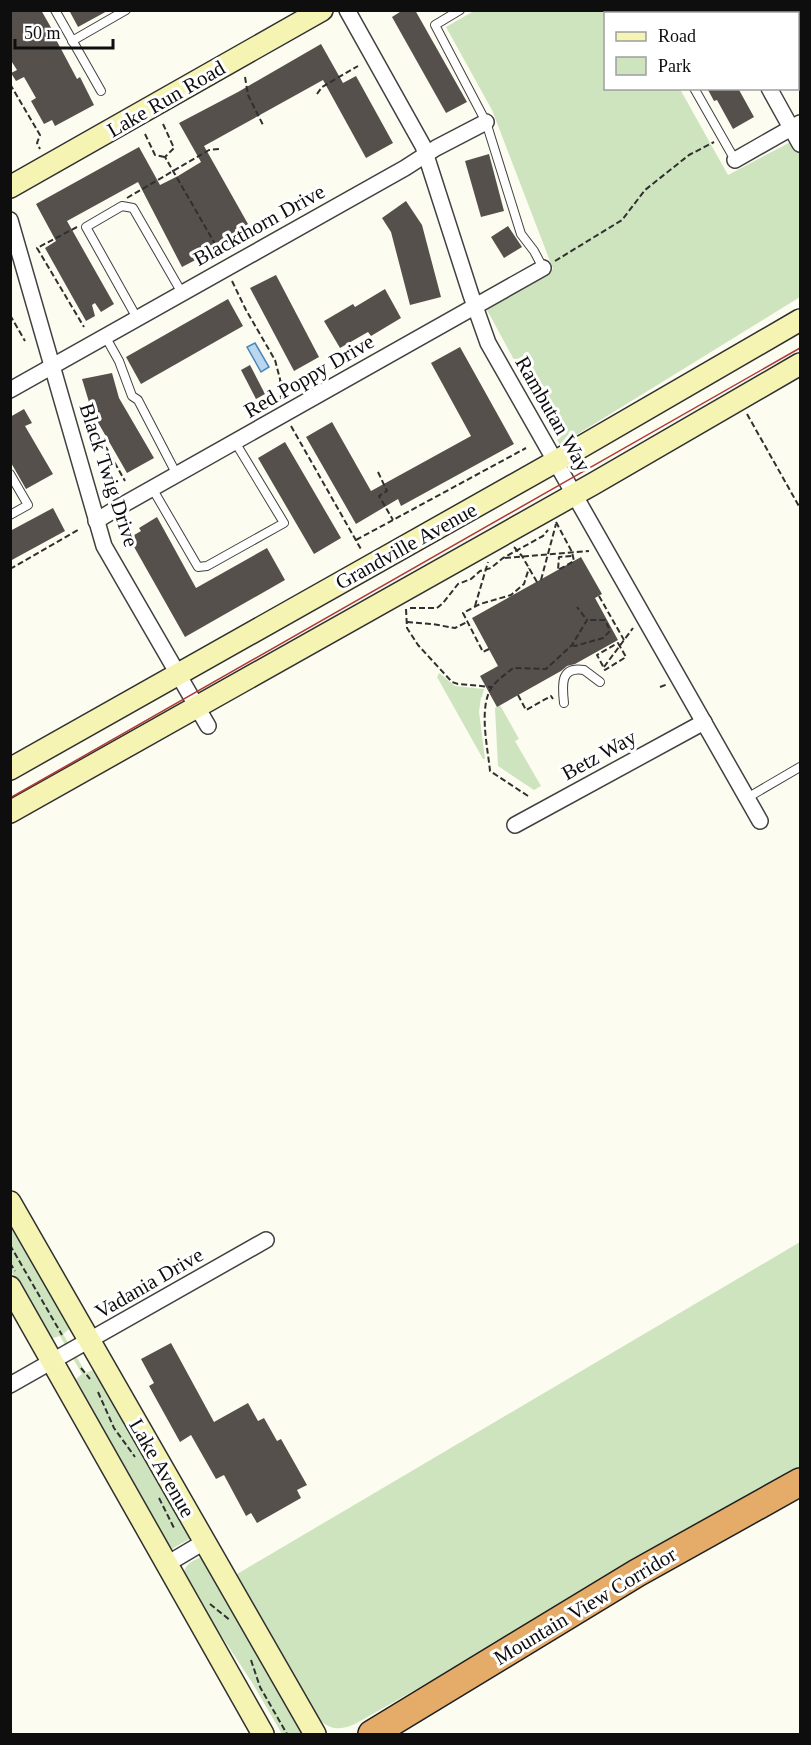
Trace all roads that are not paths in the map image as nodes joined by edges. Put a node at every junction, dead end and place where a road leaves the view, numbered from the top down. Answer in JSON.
{"nodes":[{"id":1,"x":55,"y":10,"type":"edge"},
{"id":2,"x":126,"y":10,"type":"edge"},
{"id":3,"x":322,"y":10,"type":"edge"},
{"id":4,"x":347,"y":10,"type":"edge"},
{"id":5,"x":460,"y":10,"type":"edge"},
{"id":6,"x":72,"y":41,"type":"junction"},
{"id":7,"x":695,"y":90,"type":"edge"},
{"id":8,"x":770,"y":90,"type":"edge"},
{"id":9,"x":101,"y":91,"type":"dead end"},
{"id":10,"x":486,"y":122,"type":"junction"},
{"id":11,"x":796,"y":126,"type":"edge"},
{"id":12,"x":801,"y":144,"type":"edge"},
{"id":13,"x":426,"y":155,"type":"junction"},
{"id":14,"x":735,"y":160,"type":"joint"},
{"id":15,"x":10,"y":187,"type":"edge"},
{"id":16,"x":10,"y":220,"type":"edge"},
{"id":17,"x":543,"y":268,"type":"joint"},
{"id":18,"x":182,"y":292,"type":"junction"},
{"id":19,"x":475,"y":307,"type":"junction"},
{"id":20,"x":137,"y":318,"type":"junction"},
{"id":21,"x":801,"y":320,"type":"edge"},
{"id":22,"x":105,"y":336,"type":"junction"},
{"id":23,"x":801,"y":363,"type":"edge"},
{"id":24,"x":53,"y":365,"type":"junction"},
{"id":25,"x":10,"y":390,"type":"edge"},
{"id":26,"x":235,"y":442,"type":"junction"},
{"id":27,"x":556,"y":461,"type":"junction"},
{"id":28,"x":10,"y":474,"type":"edge"},
{"id":29,"x":177,"y":474,"type":"junction"},
{"id":30,"x":152,"y":488,"type":"junction"},
{"id":31,"x":574,"y":494,"type":"junction"},
{"id":32,"x":10,"y":515,"type":"edge"},
{"id":33,"x":96,"y":521,"type":"junction"},
{"id":34,"x":178,"y":674,"type":"junction"},
{"id":35,"x":600,"y":682,"type":"dead end"},
{"id":36,"x":564,"y":703,"type":"dead end"},
{"id":37,"x":196,"y":706,"type":"junction"},
{"id":38,"x":704,"y":722,"type":"junction"},
{"id":39,"x":207,"y":726,"type":"dead end"},
{"id":40,"x":801,"y":767,"type":"edge"},
{"id":41,"x":10,"y":769,"type":"edge"},
{"id":42,"x":747,"y":798,"type":"junction"},
{"id":43,"x":10,"y":812,"type":"edge"},
{"id":44,"x":760,"y":821,"type":"dead end"},
{"id":45,"x":515,"y":825,"type":"dead end"},
{"id":46,"x":10,"y":1202,"type":"edge"},
{"id":47,"x":266,"y":1240,"type":"dead end"},
{"id":48,"x":10,"y":1287,"type":"edge"},
{"id":49,"x":90,"y":1340,"type":"junction"},
{"id":50,"x":53,"y":1361,"type":"junction"},
{"id":51,"x":10,"y":1385,"type":"edge"},
{"id":52,"x":801,"y":1482,"type":"edge"},
{"id":53,"x":204,"y":1542,"type":"junction"},
{"id":54,"x":167,"y":1564,"type":"junction"},
{"id":55,"x":263,"y":1734,"type":"edge"},
{"id":56,"x":315,"y":1734,"type":"edge"},
{"id":57,"x":372,"y":1734,"type":"edge"}],
"edges":[{"from":1,"to":6,"type":"lane"},
{"from":2,"to":6,"type":"lane"},
{"from":3,"to":15,"type":"street","name":"Lake Run Road"},
{"from":4,"to":13,"type":"street","name":"Rambutan Way"},
{"from":5,"to":10,"type":"lane"},
{"from":6,"to":9,"type":"lane"},
{"from":7,"to":14,"type":"lane"},
{"from":8,"to":11,"type":"street"},
{"from":10,"to":13,"type":"street","name":"Blackthorn Drive"},
{"from":10,"to":17,"type":"lane"},
{"from":11,"to":12,"type":"street"},
{"from":11,"to":14,"type":"street"},
{"from":13,"to":18,"type":"street","name":"Blackthorn Drive"},
{"from":13,"to":19,"type":"street","name":"Rambutan Way"},
{"from":16,"to":24,"type":"street","name":"Black Twig Drive"},
{"from":17,"to":19,"type":"street","name":"Red Poppy Drive"},
{"from":18,"to":20,"type":"street","name":"Blackthorn Drive"},
{"from":18,"to":20,"type":"lane"},
{"from":19,"to":26,"type":"street","name":"Red Poppy Drive"},
{"from":19,"to":27,"type":"street","name":"Rambutan Way"},
{"from":20,"to":22,"type":"street","name":"Blackthorn Drive"},
{"from":21,"to":27,"type":"street","name":"Grandville Avenue"},
{"from":22,"to":24,"type":"street","name":"Blackthorn Drive"},
{"from":22,"to":29,"type":"lane"},
{"from":23,"to":31,"type":"street","name":"Grandville Avenue"},
{"from":24,"to":25,"type":"street","name":"Blackthorn Drive"},
{"from":24,"to":33,"type":"street","name":"Black Twig Drive"},
{"from":26,"to":29,"type":"street","name":"Red Poppy Drive"},
{"from":26,"to":30,"type":"lane"},
{"from":27,"to":31,"type":"street","name":"Rambutan Way"},
{"from":27,"to":34,"type":"street","name":"Grandville Avenue"},
{"from":28,"to":32,"type":"lane"},
{"from":29,"to":30,"type":"street","name":"Red Poppy Drive"},
{"from":30,"to":33,"type":"street","name":"Red Poppy Drive"},
{"from":31,"to":37,"type":"street","name":"Grandville Avenue"},
{"from":31,"to":38,"type":"street","name":"Rambutan Way"},
{"from":33,"to":34,"type":"street","name":"Black Twig Drive"},
{"from":34,"to":37,"type":"street","name":"Black Twig Drive"},
{"from":34,"to":41,"type":"street","name":"Grandville Avenue"},
{"from":35,"to":36,"type":"lane"},
{"from":37,"to":39,"type":"street","name":"Black Twig Drive"},
{"from":37,"to":43,"type":"street","name":"Grandville Avenue"},
{"from":38,"to":42,"type":"street","name":"Rambutan Way"},
{"from":38,"to":45,"type":"street","name":"Betz Way"},
{"from":40,"to":42,"type":"lane"},
{"from":42,"to":44,"type":"street","name":"Rambutan Way"},
{"from":46,"to":49,"type":"street","name":"Lake Avenue"},
{"from":47,"to":49,"type":"street","name":"Vadania Drive"},
{"from":48,"to":50,"type":"street","name":"Lake Avenue"},
{"from":49,"to":50,"type":"street","name":"Vadania Drive"},
{"from":49,"to":53,"type":"street","name":"Lake Avenue"},
{"from":50,"to":51,"type":"street","name":"Vadania Drive"},
{"from":50,"to":54,"type":"street","name":"Lake Avenue"},
{"from":52,"to":57,"type":"highway","name":"Mountain View Corridor"},
{"from":53,"to":54,"type":"street"},
{"from":53,"to":56,"type":"street","name":"Lake Avenue"},
{"from":54,"to":55,"type":"street","name":"Lake Avenue"}]}
